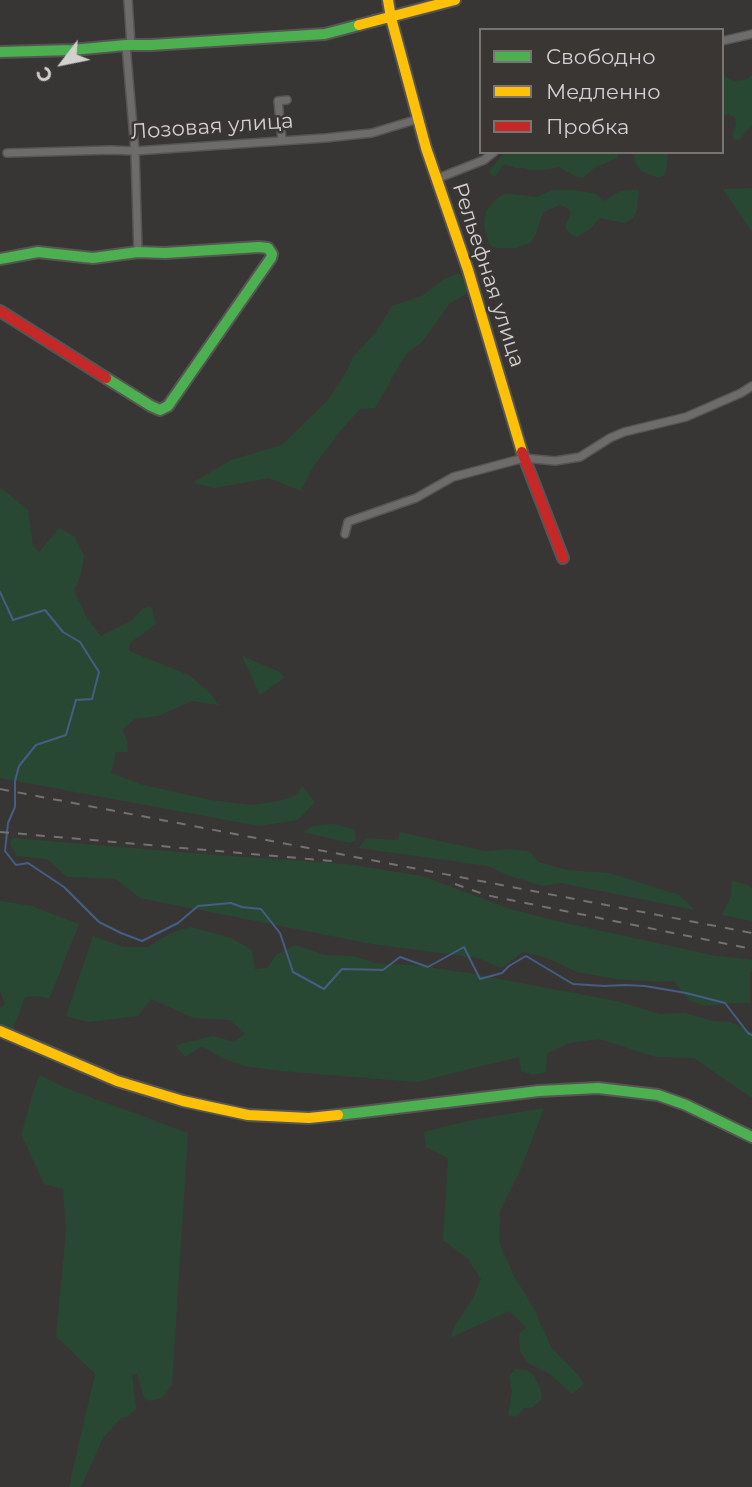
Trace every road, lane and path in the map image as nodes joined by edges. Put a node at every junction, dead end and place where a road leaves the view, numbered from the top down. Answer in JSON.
{"nodes":[{"id":1,"x":128,"y":0,"type":"edge"},
{"id":2,"x":388,"y":0,"type":"edge"},
{"id":3,"x":455,"y":0,"type":"edge"},
{"id":4,"x":391,"y":18,"type":"junction"},
{"id":5,"x":752,"y":34,"type":"edge"},
{"id":6,"x":724,"y":41,"type":"edge"},
{"id":7,"x":128,"y":45,"type":"junction"},
{"id":8,"x":0,"y":52,"type":"edge"},
{"id":9,"x":287,"y":100,"type":"dead end"},
{"id":10,"x":418,"y":119,"type":"junction"},
{"id":11,"x":282,"y":140,"type":"junction"},
{"id":12,"x":135,"y":151,"type":"junction"},
{"id":13,"x":7,"y":153,"type":"dead end"},
{"id":14,"x":492,"y":154,"type":"edge"},
{"id":15,"x":436,"y":179,"type":"junction"},
{"id":16,"x":138,"y":252,"type":"junction"},
{"id":17,"x":0,"y":259,"type":"edge"},
{"id":18,"x":0,"y":311,"type":"edge"},
{"id":19,"x":752,"y":386,"type":"edge"},
{"id":20,"x":524,"y":458,"type":"junction"},
{"id":21,"x":345,"y":534,"type":"dead end"},
{"id":22,"x":563,"y":558,"type":"dead end"},
{"id":23,"x":0,"y":1031,"type":"edge"},
{"id":24,"x":752,"y":1138,"type":"edge"}],
"edges":[{"from":1,"to":7,"type":"street"},
{"from":2,"to":4,"type":"street","name":"Рельефная улица"},
{"from":3,"to":4,"type":"street"},
{"from":4,"to":7,"type":"street"},
{"from":4,"to":10,"type":"street","name":"Рельефная улица"},
{"from":5,"to":6,"type":"street"},
{"from":7,"to":8,"type":"street"},
{"from":7,"to":12,"type":"street"},
{"from":9,"to":11,"type":"street"},
{"from":10,"to":11,"type":"street","name":"Лозовая улица"},
{"from":10,"to":15,"type":"street","name":"Рельефная улица"},
{"from":11,"to":12,"type":"street","name":"Лозовая улица"},
{"from":12,"to":13,"type":"street","name":"Лозовая улица"},
{"from":12,"to":16,"type":"street"},
{"from":14,"to":15,"type":"street"},
{"from":15,"to":20,"type":"street","name":"Рельефная улица"},
{"from":16,"to":17,"type":"street"},
{"from":16,"to":18,"type":"street"},
{"from":19,"to":20,"type":"street"},
{"from":20,"to":21,"type":"street"},
{"from":20,"to":22,"type":"street","name":"Рельефная улица"},
{"from":23,"to":24,"type":"street"}]}
